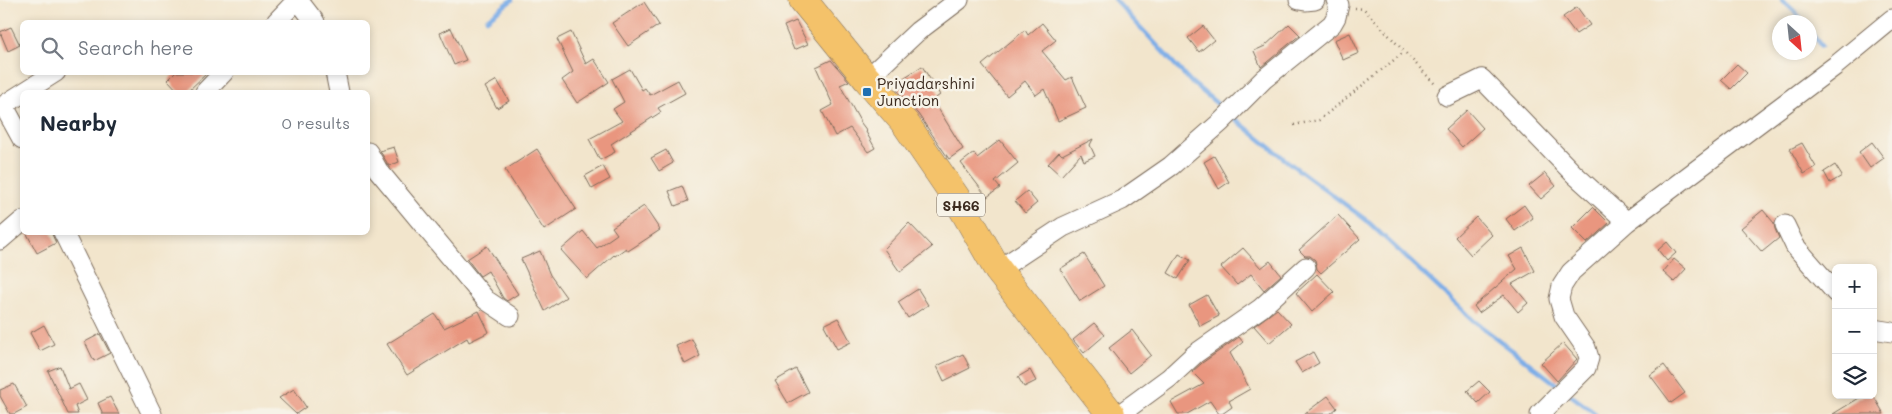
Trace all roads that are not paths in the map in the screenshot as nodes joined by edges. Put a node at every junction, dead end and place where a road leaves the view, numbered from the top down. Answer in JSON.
{"nodes":[{"id":1,"x":297,"y":0,"type":"edge"},
{"id":2,"x":804,"y":0,"type":"edge"},
{"id":3,"x":959,"y":0,"type":"edge"},
{"id":4,"x":1299,"y":0,"type":"edge"},
{"id":5,"x":1315,"y":0,"type":"edge"},
{"id":6,"x":1340,"y":2,"type":"edge"},
{"id":7,"x":1892,"y":19,"type":"edge"},
{"id":8,"x":278,"y":20,"type":"edge"},
{"id":9,"x":313,"y":20,"type":"edge"},
{"id":10,"x":51,"y":75,"type":"edge"},
{"id":11,"x":221,"y":75,"type":"edge"},
{"id":12,"x":336,"y":75,"type":"edge"},
{"id":13,"x":866,"y":79,"type":"junction"},
{"id":14,"x":28,"y":90,"type":"edge"},
{"id":15,"x":207,"y":90,"type":"edge"},
{"id":16,"x":339,"y":90,"type":"edge"},
{"id":17,"x":20,"y":95,"type":"edge"},
{"id":18,"x":1447,"y":96,"type":"road end"},
{"id":19,"x":2,"y":110,"type":"edge"},
{"id":20,"x":20,"y":136,"type":"edge"},
{"id":21,"x":370,"y":156,"type":"edge"},
{"id":22,"x":1627,"y":222,"type":"junction"},
{"id":23,"x":20,"y":223,"type":"edge"},
{"id":24,"x":1785,"y":225,"type":"dead end"},
{"id":25,"x":64,"y":235,"type":"edge"},
{"id":26,"x":0,"y":240,"type":"edge"},
{"id":27,"x":1306,"y":267,"type":"dead end"},
{"id":28,"x":998,"y":270,"type":"junction"},
{"id":29,"x":1832,"y":288,"type":"edge"},
{"id":30,"x":510,"y":316,"type":"dead end"},
{"id":31,"x":1877,"y":330,"type":"edge"},
{"id":32,"x":1892,"y":332,"type":"edge"},
{"id":33,"x":152,"y":414,"type":"edge"},
{"id":34,"x":1111,"y":414,"type":"edge"},
{"id":35,"x":1120,"y":414,"type":"edge"},
{"id":36,"x":1540,"y":414,"type":"edge"}],
"edges":[{"from":1,"to":8,"type":"street"},
{"from":1,"to":9,"type":"street"},
{"from":2,"to":13,"type":"main road","number":"SH66"},
{"from":3,"to":13,"type":"street"},
{"from":4,"to":5,"type":"street"},
{"from":6,"to":28,"type":"street"},
{"from":7,"to":22,"type":"street"},
{"from":10,"to":14,"type":"street"},
{"from":11,"to":15,"type":"street"},
{"from":12,"to":16,"type":"street"},
{"from":13,"to":28,"type":"main road","number":"SH66"},
{"from":17,"to":19,"type":"street"},
{"from":18,"to":22,"type":"street"},
{"from":19,"to":20,"type":"street"},
{"from":21,"to":30,"type":"street"},
{"from":22,"to":36,"type":"street"},
{"from":23,"to":26,"type":"street"},
{"from":24,"to":29,"type":"street"},
{"from":25,"to":33,"type":"street"},
{"from":27,"to":35,"type":"street"},
{"from":28,"to":34,"type":"main road","number":"SH66"},
{"from":31,"to":32,"type":"street"}]}
